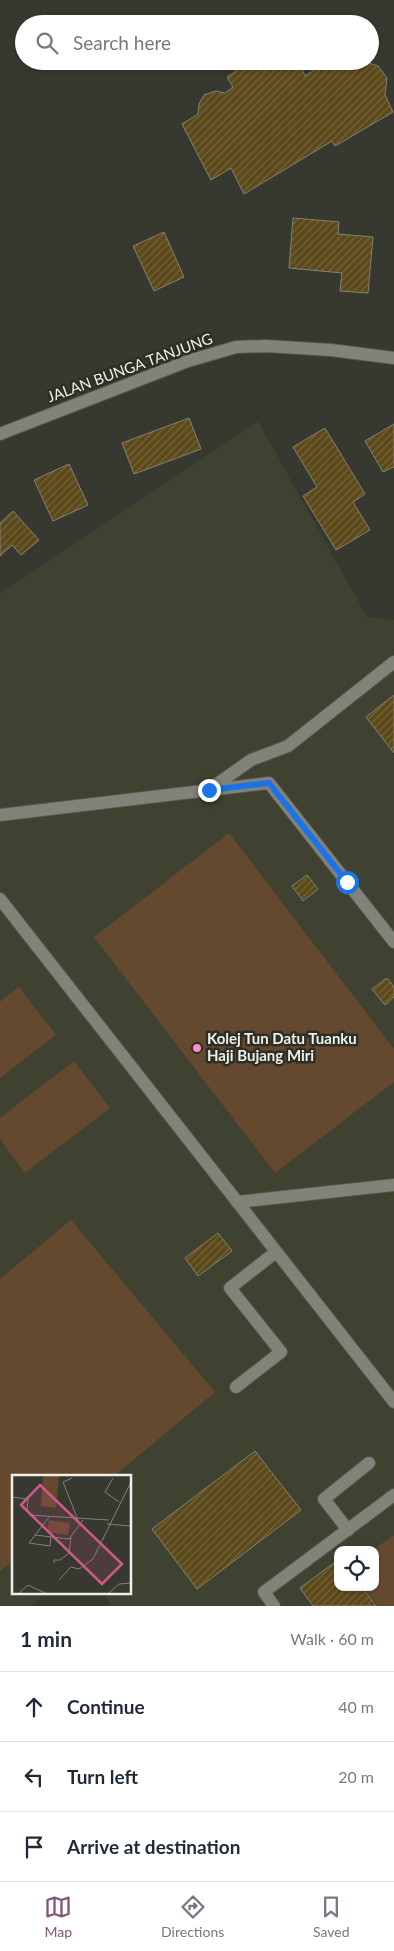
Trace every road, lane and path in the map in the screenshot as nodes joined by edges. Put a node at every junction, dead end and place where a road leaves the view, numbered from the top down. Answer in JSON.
{"nodes":[{"id":1,"x":394,"y":358,"type":"edge"},
{"id":2,"x":0,"y":434,"type":"edge"},
{"id":3,"x":394,"y":662,"type":"edge"},
{"id":4,"x":209,"y":790,"type":"junction"},
{"id":5,"x":0,"y":816,"type":"edge"},
{"id":6,"x":0,"y":899,"type":"edge"},
{"id":7,"x":394,"y":942,"type":"edge"},
{"id":8,"x":394,"y":1185,"type":"edge"},
{"id":9,"x":237,"y":1202,"type":"junction"},
{"id":10,"x":276,"y":1252,"type":"junction"},
{"id":11,"x":236,"y":1387,"type":"dead end"},
{"id":12,"x":394,"y":1402,"type":"edge"},
{"id":13,"x":369,"y":1462,"type":"dead end"},
{"id":14,"x":394,"y":1495,"type":"edge"},
{"id":15,"x":348,"y":1530,"type":"junction"},
{"id":16,"x":274,"y":1606,"type":"edge"}],
"edges":[{"from":1,"to":2,"type":"street","name":"JALAN BUNGA TANJUNG"},
{"from":3,"to":4,"type":"street"},
{"from":4,"to":5,"type":"street"},
{"from":4,"to":7,"type":"street"},
{"from":6,"to":9,"type":"street"},
{"from":8,"to":9,"type":"street"},
{"from":9,"to":10,"type":"street"},
{"from":10,"to":11,"type":"street"},
{"from":10,"to":12,"type":"street"},
{"from":13,"to":15,"type":"street"},
{"from":14,"to":15,"type":"street"},
{"from":15,"to":16,"type":"street"}]}
